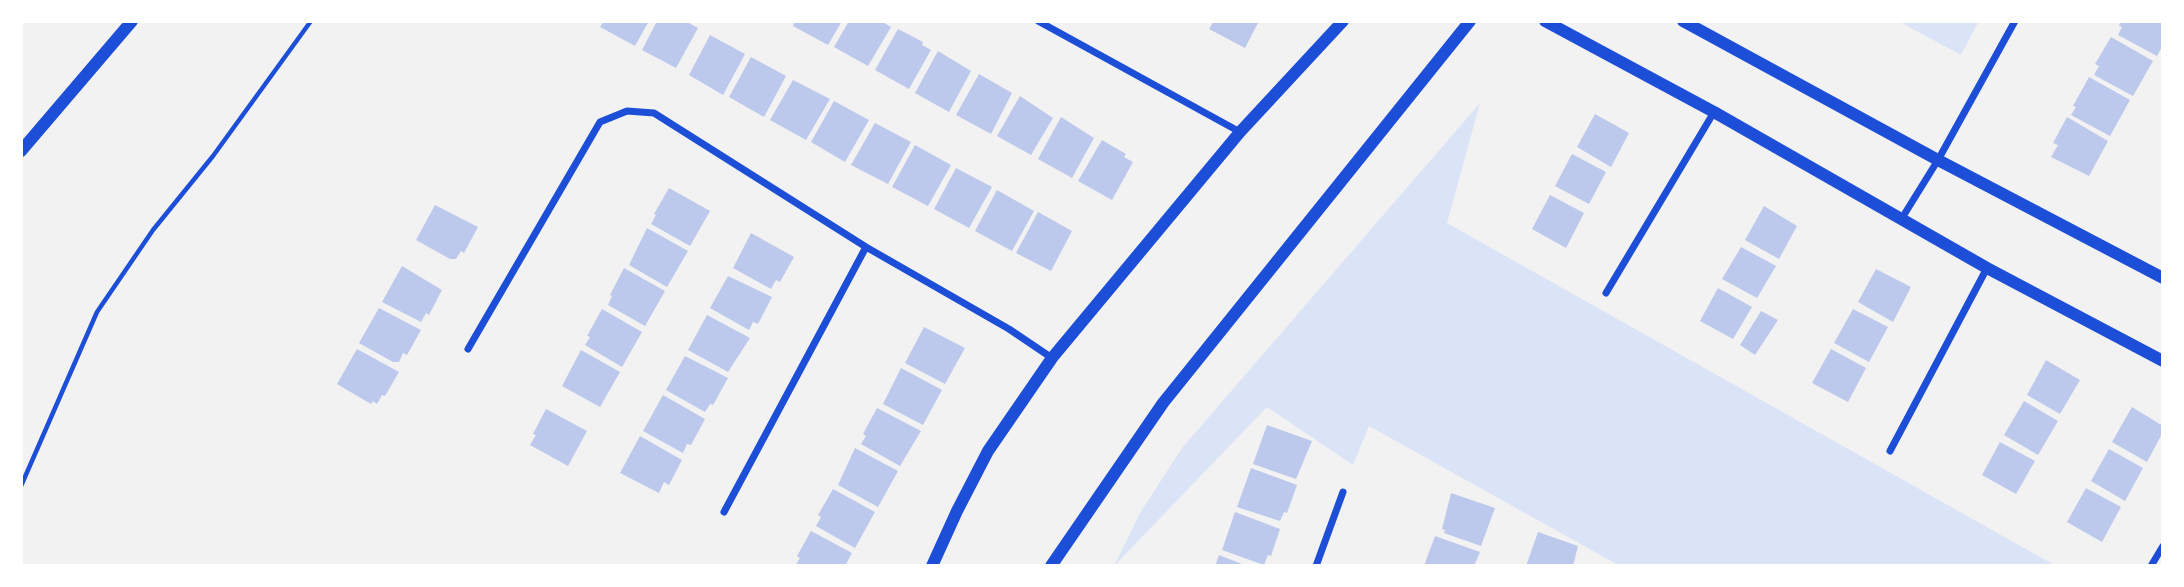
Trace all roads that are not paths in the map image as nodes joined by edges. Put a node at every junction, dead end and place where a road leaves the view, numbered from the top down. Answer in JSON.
{"nodes":[{"id":1,"x":132,"y":21,"type":"edge"},
{"id":2,"x":1038,"y":21,"type":"edge"},
{"id":3,"x":1343,"y":21,"type":"edge"},
{"id":4,"x":1470,"y":21,"type":"edge"},
{"id":5,"x":1545,"y":21,"type":"edge"},
{"id":6,"x":1682,"y":21,"type":"edge"},
{"id":7,"x":2015,"y":21,"type":"edge"},
{"id":8,"x":1714,"y":112,"type":"junction"},
{"id":9,"x":1240,"y":132,"type":"junction"},
{"id":10,"x":21,"y":151,"type":"edge"},
{"id":11,"x":1938,"y":160,"type":"junction"},
{"id":12,"x":1902,"y":218,"type":"junction"},
{"id":13,"x":866,"y":247,"type":"junction"},
{"id":14,"x":1987,"y":268,"type":"junction"},
{"id":15,"x":2163,"y":278,"type":"edge"},
{"id":16,"x":1606,"y":293,"type":"dead end"},
{"id":17,"x":468,"y":349,"type":"dead end"},
{"id":18,"x":1052,"y":358,"type":"junction"},
{"id":19,"x":2163,"y":360,"type":"edge"},
{"id":20,"x":1891,"y":451,"type":"dead end"},
{"id":21,"x":1343,"y":492,"type":"dead end"},
{"id":22,"x":724,"y":512,"type":"dead end"},
{"id":23,"x":2163,"y":546,"type":"edge"},
{"id":24,"x":932,"y":566,"type":"edge"},
{"id":25,"x":1051,"y":566,"type":"edge"},
{"id":26,"x":1316,"y":566,"type":"edge"},
{"id":27,"x":2151,"y":566,"type":"edge"}],
"edges":[{"from":1,"to":10,"type":"street"},
{"from":2,"to":9,"type":"street"},
{"from":3,"to":9,"type":"street"},
{"from":4,"to":25,"type":"street"},
{"from":5,"to":8,"type":"street"},
{"from":6,"to":11,"type":"street"},
{"from":7,"to":11,"type":"street"},
{"from":8,"to":12,"type":"street"},
{"from":8,"to":16,"type":"street"},
{"from":9,"to":18,"type":"street"},
{"from":11,"to":12,"type":"street"},
{"from":11,"to":15,"type":"street"},
{"from":12,"to":14,"type":"street"},
{"from":13,"to":17,"type":"street"},
{"from":13,"to":18,"type":"street"},
{"from":13,"to":22,"type":"street"},
{"from":14,"to":19,"type":"street"},
{"from":14,"to":20,"type":"street"},
{"from":18,"to":24,"type":"street"},
{"from":21,"to":26,"type":"street"},
{"from":23,"to":27,"type":"street"}]}
